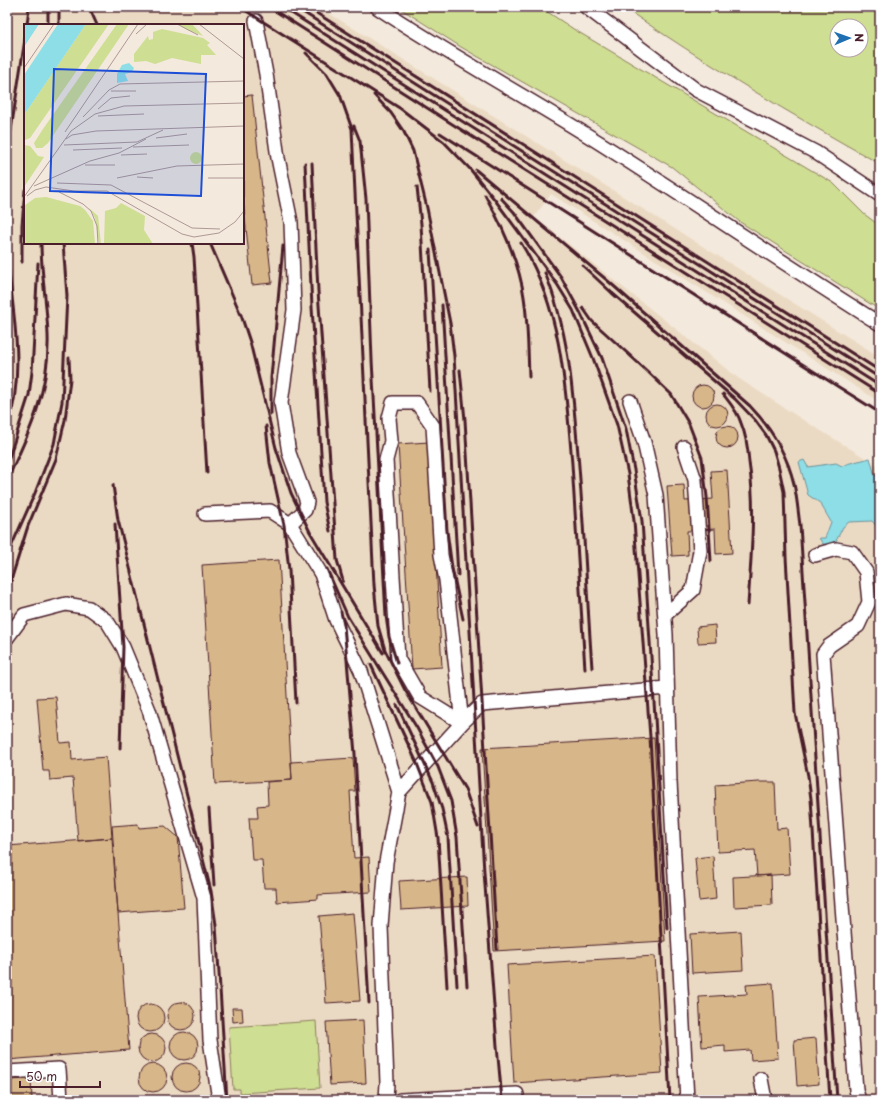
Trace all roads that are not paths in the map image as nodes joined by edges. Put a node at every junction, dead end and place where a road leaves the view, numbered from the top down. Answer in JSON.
{"nodes":[{"id":1,"x":377,"y":7,"type":"edge"},
{"id":2,"x":586,"y":7,"type":"edge"},
{"id":3,"x":256,"y":21,"type":"tunnel mouth"},
{"id":4,"x":880,"y":195,"type":"edge"},
{"id":5,"x":880,"y":324,"type":"edge"},
{"id":6,"x":630,"y":401,"type":"dead end"},
{"id":7,"x":684,"y":447,"type":"dead end"},
{"id":8,"x":205,"y":514,"type":"dead end"},
{"id":9,"x":290,"y":524,"type":"junction"},
{"id":10,"x":815,"y":555,"type":"dead end"},
{"id":11,"x":665,"y":615,"type":"junction"},
{"id":12,"x":7,"y":638,"type":"edge"},
{"id":13,"x":668,"y":688,"type":"junction"},
{"id":14,"x":462,"y":723,"type":"junction"},
{"id":15,"x":399,"y":792,"type":"junction"},
{"id":16,"x":7,"y":1072,"type":"edge"},
{"id":17,"x":762,"y":1079,"type":"dead end"},
{"id":18,"x":517,"y":1094,"type":"dead end"},
{"id":19,"x":493,"y":1098,"type":"edge"},
{"id":20,"x":61,"y":1100,"type":"edge"},
{"id":21,"x":218,"y":1100,"type":"edge"},
{"id":22,"x":386,"y":1100,"type":"edge"},
{"id":23,"x":400,"y":1100,"type":"edge"},
{"id":24,"x":687,"y":1100,"type":"edge"},
{"id":25,"x":765,"y":1100,"type":"edge"},
{"id":26,"x":859,"y":1100,"type":"edge"}],
"edges":[{"from":1,"to":5,"type":"lane"},
{"from":2,"to":4,"type":"lane"},
{"from":3,"to":9,"type":"lane"},
{"from":6,"to":11,"type":"lane"},
{"from":7,"to":11,"type":"lane"},
{"from":8,"to":9,"type":"lane"},
{"from":9,"to":15,"type":"lane"},
{"from":10,"to":26,"type":"lane"},
{"from":11,"to":13,"type":"lane"},
{"from":12,"to":21,"type":"lane"},
{"from":13,"to":14,"type":"lane"},
{"from":13,"to":24,"type":"lane"},
{"from":14,"to":14,"type":"lane"},
{"from":14,"to":15,"type":"lane"},
{"from":15,"to":22,"type":"lane"},
{"from":16,"to":20,"type":"lane"},
{"from":17,"to":25,"type":"lane"},
{"from":18,"to":19,"type":"lane"},
{"from":19,"to":23,"type":"lane"}]}
